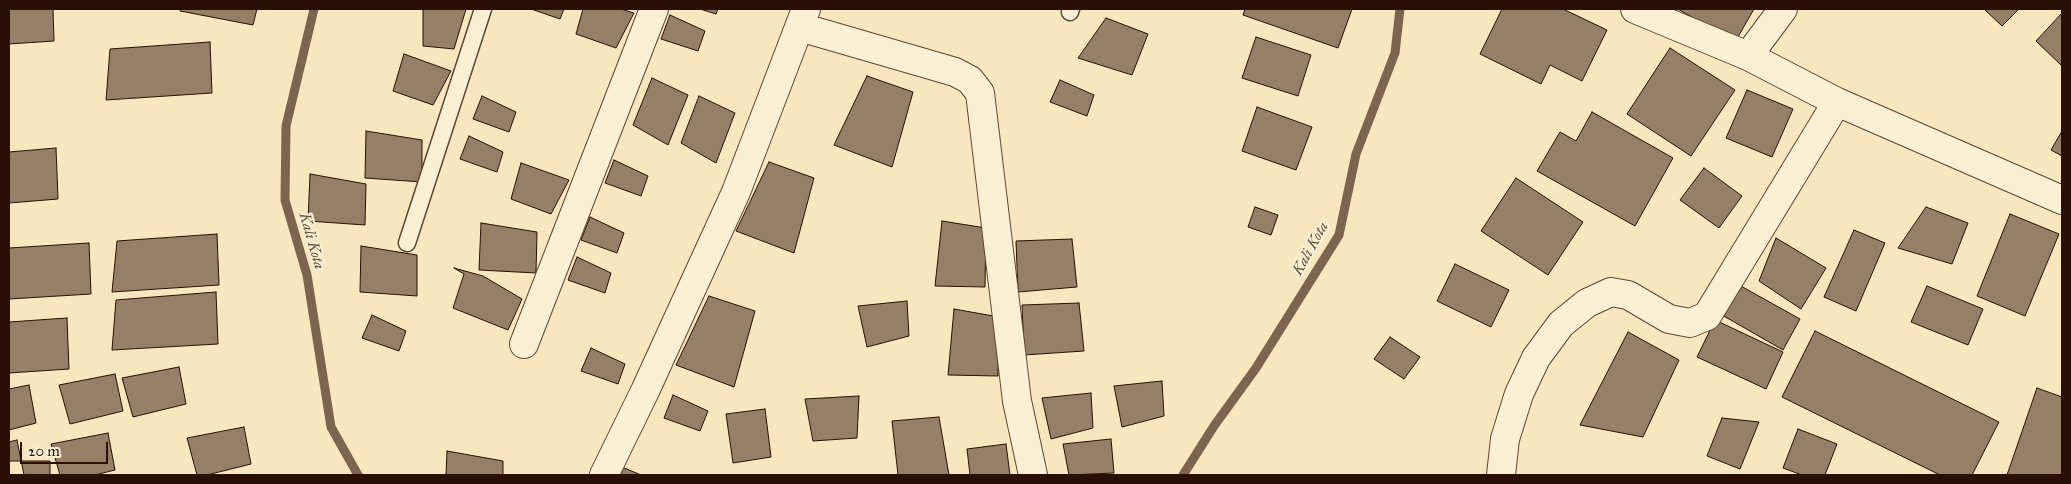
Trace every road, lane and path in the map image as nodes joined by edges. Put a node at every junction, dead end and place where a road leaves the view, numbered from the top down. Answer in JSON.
{"nodes":[{"id":1,"x":483,"y":9,"type":"edge"},
{"id":2,"x":654,"y":9,"type":"edge"},
{"id":3,"x":1635,"y":9,"type":"edge"},
{"id":4,"x":1782,"y":9,"type":"edge"},
{"id":5,"x":803,"y":18,"type":"edge"},
{"id":6,"x":1748,"y":56,"type":"junction"},
{"id":7,"x":1837,"y":102,"type":"junction"},
{"id":8,"x":2062,"y":200,"type":"edge"},
{"id":9,"x":407,"y":243,"type":"dead end"},
{"id":10,"x":524,"y":344,"type":"dead end"},
{"id":11,"x":604,"y":475,"type":"edge"},
{"id":12,"x":1033,"y":475,"type":"edge"},
{"id":13,"x":1501,"y":475,"type":"edge"}],
"edges":[{"from":1,"to":9,"type":"lane"},
{"from":2,"to":10,"type":"street"},
{"from":3,"to":6,"type":"street"},
{"from":4,"to":6,"type":"street"},
{"from":5,"to":11,"type":"street"},
{"from":5,"to":12,"type":"street"},
{"from":6,"to":7,"type":"street"},
{"from":7,"to":8,"type":"street"},
{"from":7,"to":13,"type":"street"}]}
